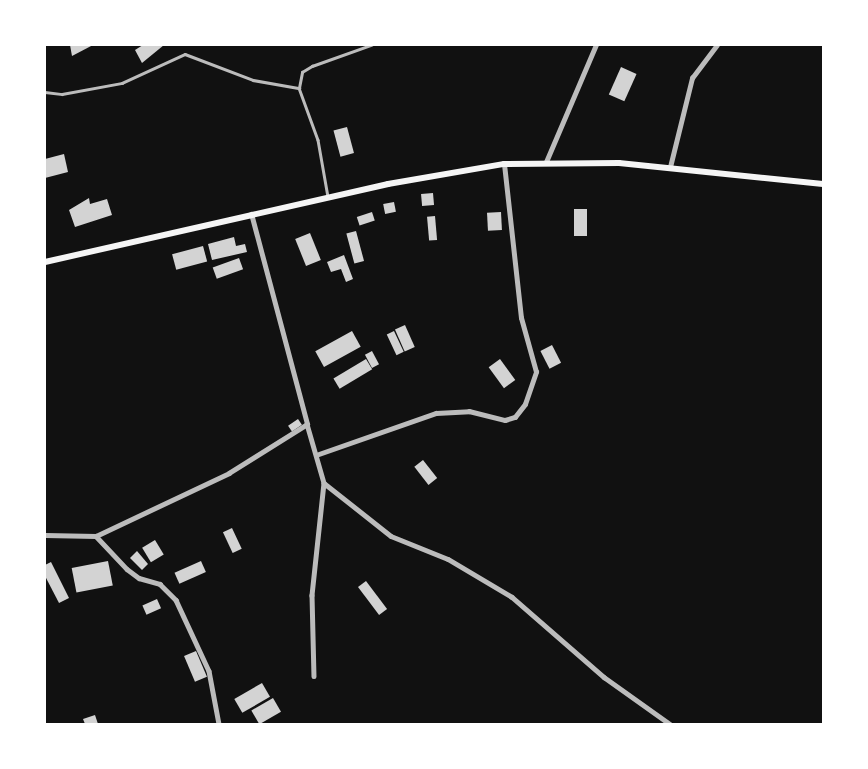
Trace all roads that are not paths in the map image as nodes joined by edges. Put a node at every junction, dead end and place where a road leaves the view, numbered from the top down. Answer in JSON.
{"nodes":[{"id":1,"x":371,"y":45,"type":"edge"},
{"id":2,"x":596,"y":45,"type":"edge"},
{"id":3,"x":717,"y":45,"type":"edge"},
{"id":4,"x":299,"y":88,"type":"junction"},
{"id":5,"x":45,"y":92,"type":"edge"},
{"id":6,"x":546,"y":162,"type":"junction"},
{"id":7,"x":504,"y":164,"type":"junction"},
{"id":8,"x":670,"y":167,"type":"junction"},
{"id":9,"x":823,"y":184,"type":"edge"},
{"id":10,"x":328,"y":198,"type":"junction"},
{"id":11,"x":251,"y":214,"type":"junction"},
{"id":12,"x":45,"y":262,"type":"edge"},
{"id":13,"x":307,"y":424,"type":"junction"},
{"id":14,"x":316,"y":456,"type":"junction"},
{"id":15,"x":324,"y":483,"type":"junction"},
{"id":16,"x":45,"y":535,"type":"edge"},
{"id":17,"x":96,"y":536,"type":"junction"},
{"id":18,"x":314,"y":676,"type":"dead end"},
{"id":19,"x":219,"y":724,"type":"edge"},
{"id":20,"x":670,"y":724,"type":"edge"}],
"edges":[{"from":1,"to":4,"type":"lane"},
{"from":2,"to":6,"type":"street"},
{"from":3,"to":8,"type":"street"},
{"from":4,"to":5,"type":"lane"},
{"from":4,"to":10,"type":"lane"},
{"from":6,"to":7,"type":"main road"},
{"from":6,"to":8,"type":"main road"},
{"from":7,"to":10,"type":"main road"},
{"from":7,"to":14,"type":"street"},
{"from":8,"to":9,"type":"main road"},
{"from":10,"to":11,"type":"main road"},
{"from":11,"to":12,"type":"main road"},
{"from":11,"to":13,"type":"street"},
{"from":13,"to":14,"type":"street"},
{"from":13,"to":17,"type":"street"},
{"from":14,"to":15,"type":"street"},
{"from":15,"to":18,"type":"street"},
{"from":15,"to":20,"type":"street"},
{"from":16,"to":17,"type":"street"},
{"from":17,"to":19,"type":"street"}]}
